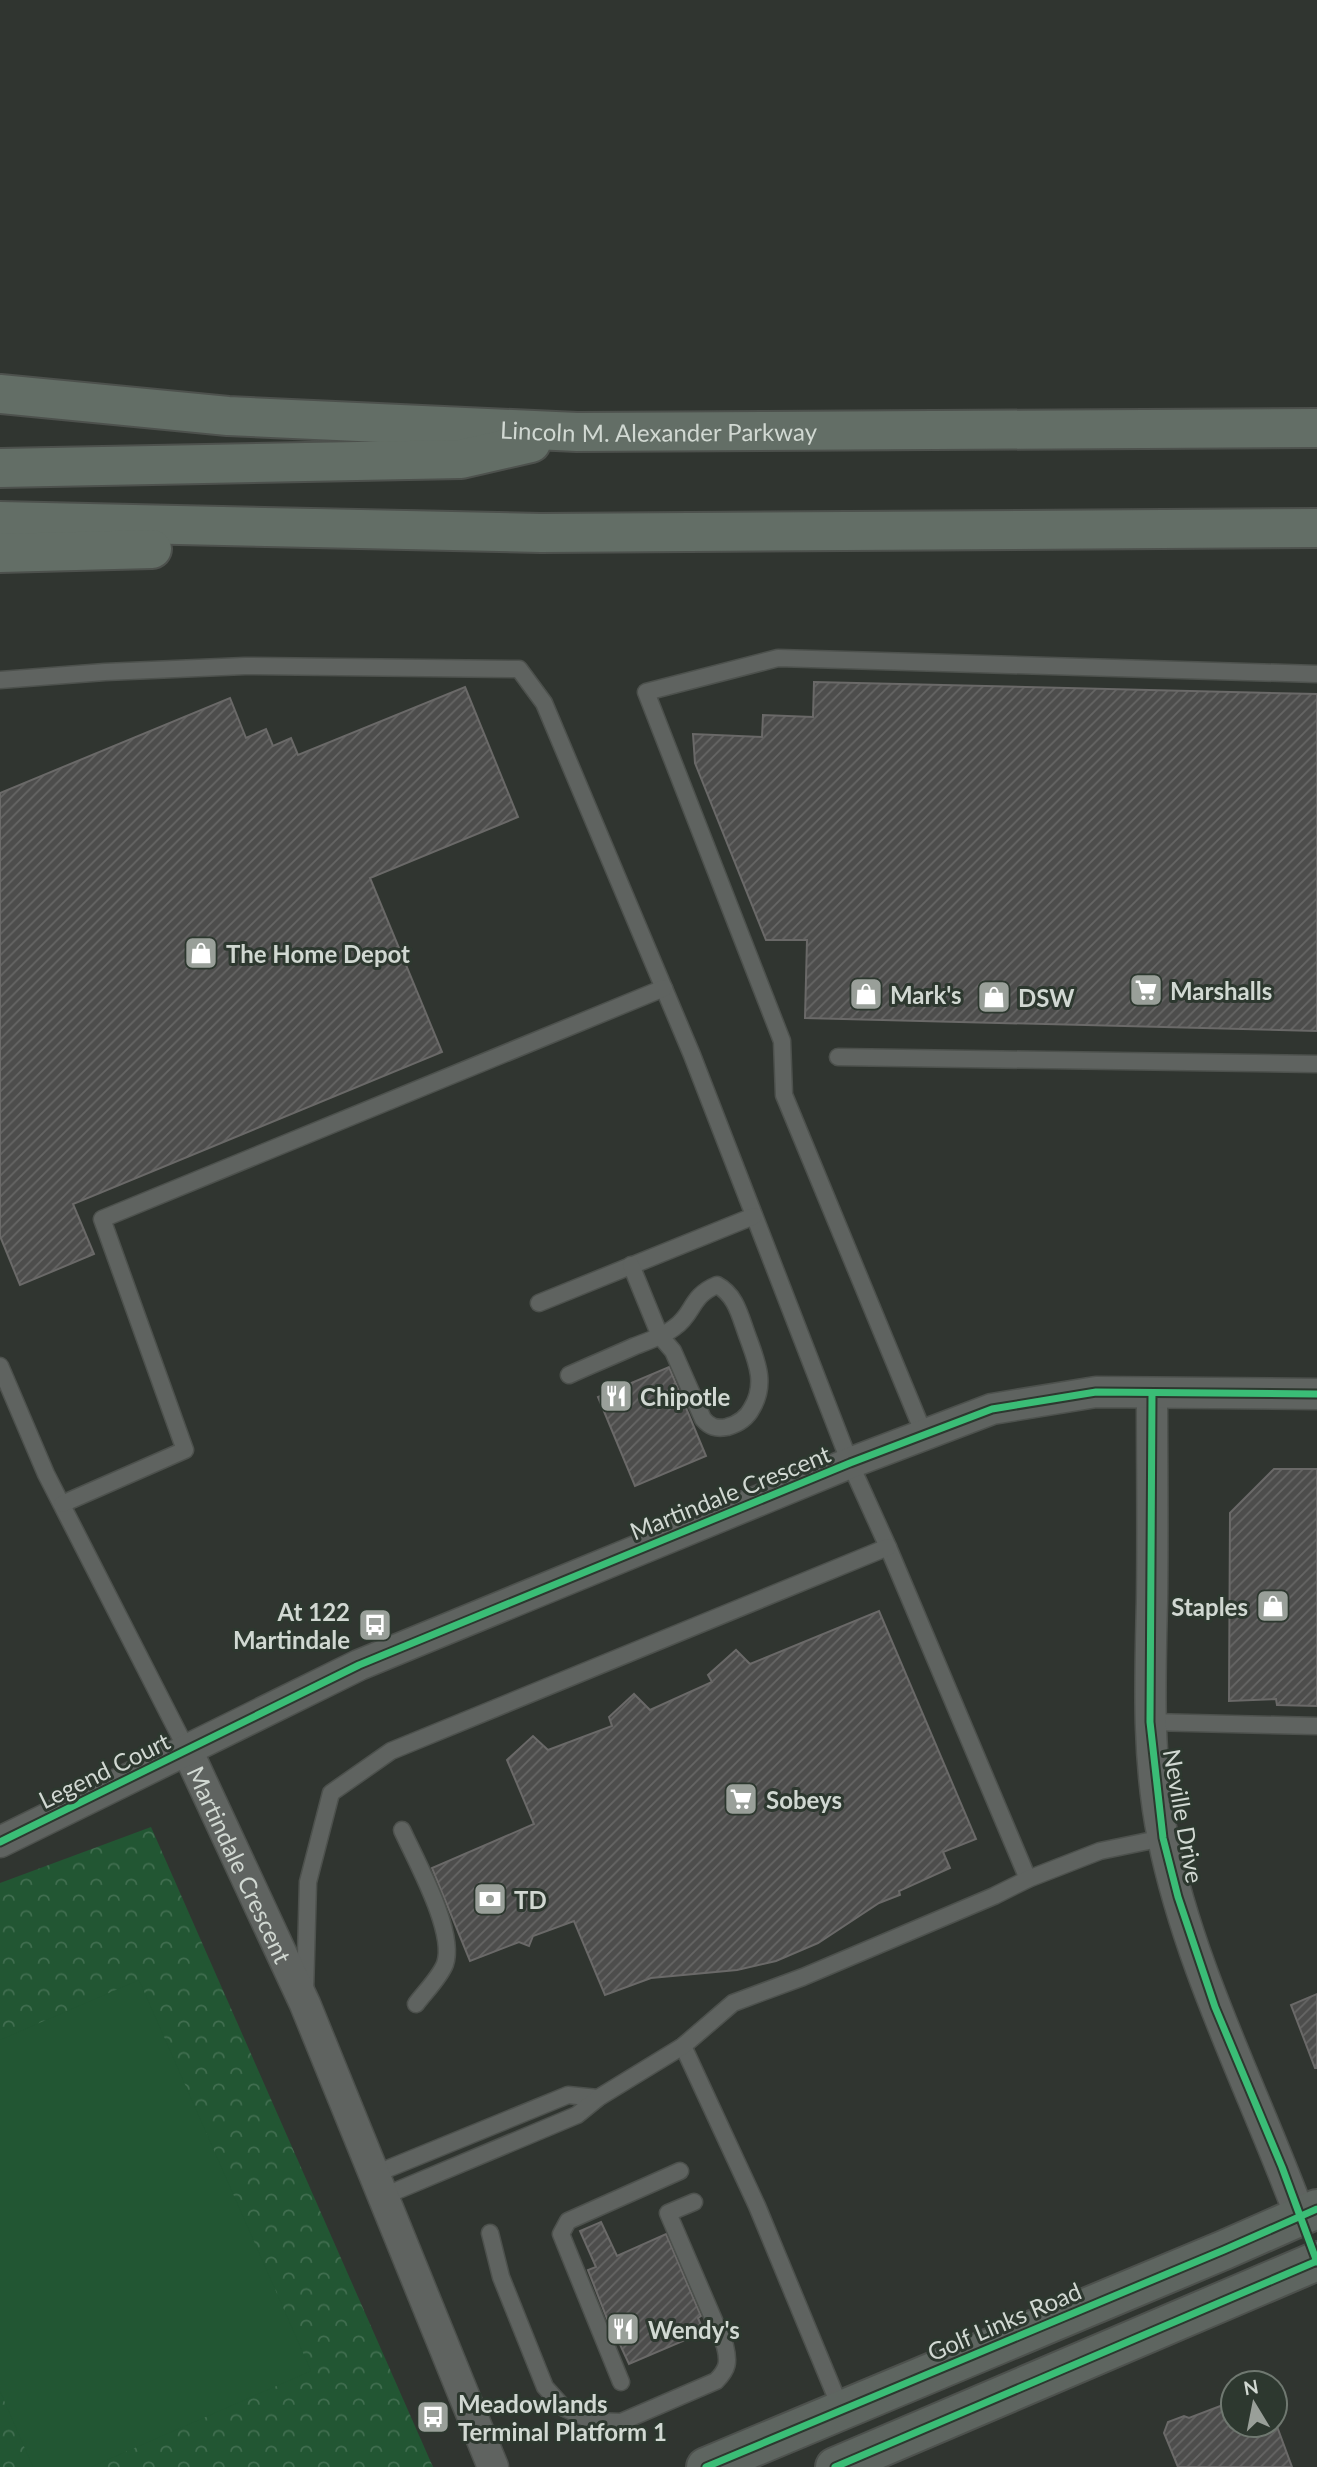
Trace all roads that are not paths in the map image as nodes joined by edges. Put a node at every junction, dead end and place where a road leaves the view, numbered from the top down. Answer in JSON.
{"nodes":[{"id":1,"x":0,"y":394,"type":"edge"},
{"id":2,"x":1317,"y":428,"type":"edge"},
{"id":3,"x":578,"y":432,"type":"junction"},
{"id":4,"x":0,"y":468,"type":"edge"},
{"id":5,"x":0,"y":521,"type":"edge"},
{"id":6,"x":1317,"y":528,"type":"edge"},
{"id":7,"x":541,"y":533,"type":"junction"},
{"id":8,"x":0,"y":553,"type":"edge"},
{"id":9,"x":1317,"y":674,"type":"edge"},
{"id":10,"x":0,"y":680,"type":"edge"},
{"id":11,"x":664,"y":988,"type":"junction"},
{"id":12,"x":838,"y":1057,"type":"dead end"},
{"id":13,"x":1317,"y":1064,"type":"edge"},
{"id":14,"x":754,"y":1216,"type":"junction"},
{"id":15,"x":631,"y":1265,"type":"junction"},
{"id":16,"x":539,"y":1303,"type":"dead end"},
{"id":17,"x":660,"y":1336,"type":"junction"},
{"id":18,"x":0,"y":1366,"type":"edge"},
{"id":19,"x":569,"y":1374,"type":"dead end"},
{"id":20,"x":1152,"y":1394,"type":"junction"},
{"id":21,"x":1317,"y":1394,"type":"edge"},
{"id":22,"x":924,"y":1434,"type":"junction"},
{"id":23,"x":850,"y":1463,"type":"junction"},
{"id":24,"x":62,"y":1504,"type":"junction"},
{"id":25,"x":888,"y":1546,"type":"junction"},
{"id":26,"x":1150,"y":1722,"type":"junction"},
{"id":27,"x":1317,"y":1727,"type":"edge"},
{"id":28,"x":187,"y":1750,"type":"junction"},
{"id":29,"x":402,"y":1830,"type":"dead end"},
{"id":30,"x":1163,"y":1838,"type":"junction"},
{"id":31,"x":0,"y":1842,"type":"edge"},
{"id":32,"x":1028,"y":1879,"type":"junction"},
{"id":33,"x":305,"y":2004,"type":"junction"},
{"id":34,"x":416,"y":2004,"type":"dead end"},
{"id":35,"x":683,"y":2046,"type":"junction"},
{"id":36,"x":598,"y":2098,"type":"junction"},
{"id":37,"x":680,"y":2171,"type":"dead end"},
{"id":38,"x":379,"y":2185,"type":"junction"},
{"id":39,"x":694,"y":2202,"type":"dead end"},
{"id":40,"x":1309,"y":2212,"type":"edge"},
{"id":41,"x":491,"y":2233,"type":"dead end"},
{"id":42,"x":1317,"y":2262,"type":"edge"},
{"id":43,"x":621,"y":2382,"type":"dead end"},
{"id":44,"x":841,"y":2409,"type":"junction"},
{"id":45,"x":493,"y":2467,"type":"edge"},
{"id":46,"x":706,"y":2467,"type":"edge"},
{"id":47,"x":835,"y":2467,"type":"edge"}],
"edges":[{"from":1,"to":3,"type":"highway","name":"Lincoln M. Alexander Parkway"},
{"from":2,"to":3,"type":"highway","name":"Lincoln M. Alexander Parkway"},
{"from":3,"to":4,"type":"highway"},
{"from":5,"to":7,"type":"highway"},
{"from":6,"to":7,"type":"highway"},
{"from":7,"to":8,"type":"highway"},
{"from":9,"to":22,"type":"lane"},
{"from":10,"to":11,"type":"lane"},
{"from":11,"to":14,"type":"lane"},
{"from":11,"to":24,"type":"lane"},
{"from":12,"to":13,"type":"lane"},
{"from":14,"to":15,"type":"lane"},
{"from":14,"to":23,"type":"lane"},
{"from":15,"to":16,"type":"lane"},
{"from":15,"to":17,"type":"lane"},
{"from":17,"to":17,"type":"lane"},
{"from":17,"to":19,"type":"lane"},
{"from":18,"to":24,"type":"lane"},
{"from":20,"to":21,"type":"street","name":"Martindale Crescent"},
{"from":20,"to":22,"type":"street","name":"Martindale Crescent"},
{"from":20,"to":26,"type":"street","name":"Neville Drive"},
{"from":22,"to":23,"type":"street","name":"Martindale Crescent"},
{"from":23,"to":25,"type":"lane"},
{"from":23,"to":28,"type":"street","name":"Martindale Crescent"},
{"from":24,"to":28,"type":"lane"},
{"from":25,"to":32,"type":"lane"},
{"from":25,"to":33,"type":"lane"},
{"from":26,"to":27,"type":"lane"},
{"from":26,"to":30,"type":"street","name":"Neville Drive"},
{"from":28,"to":31,"type":"street","name":"Legend Court"},
{"from":28,"to":33,"type":"street","name":"Martindale Crescent"},
{"from":29,"to":34,"type":"lane"},
{"from":30,"to":32,"type":"lane"},
{"from":30,"to":40,"type":"street","name":"Neville Drive"},
{"from":32,"to":35,"type":"lane"},
{"from":33,"to":38,"type":"street","name":"Martindale Crescent"},
{"from":35,"to":36,"type":"lane"},
{"from":35,"to":44,"type":"lane"},
{"from":36,"to":38,"type":"lane"},
{"from":36,"to":38,"type":"lane"},
{"from":37,"to":43,"type":"lane"},
{"from":38,"to":45,"type":"street","name":"Martindale Crescent"},
{"from":39,"to":41,"type":"lane"},
{"from":40,"to":42,"type":"main road","name":"Neville Drive"},
{"from":40,"to":44,"type":"main road","name":"Golf Links Road"},
{"from":42,"to":47,"type":"main road"},
{"from":44,"to":46,"type":"main road","name":"Golf Links Road"}]}
